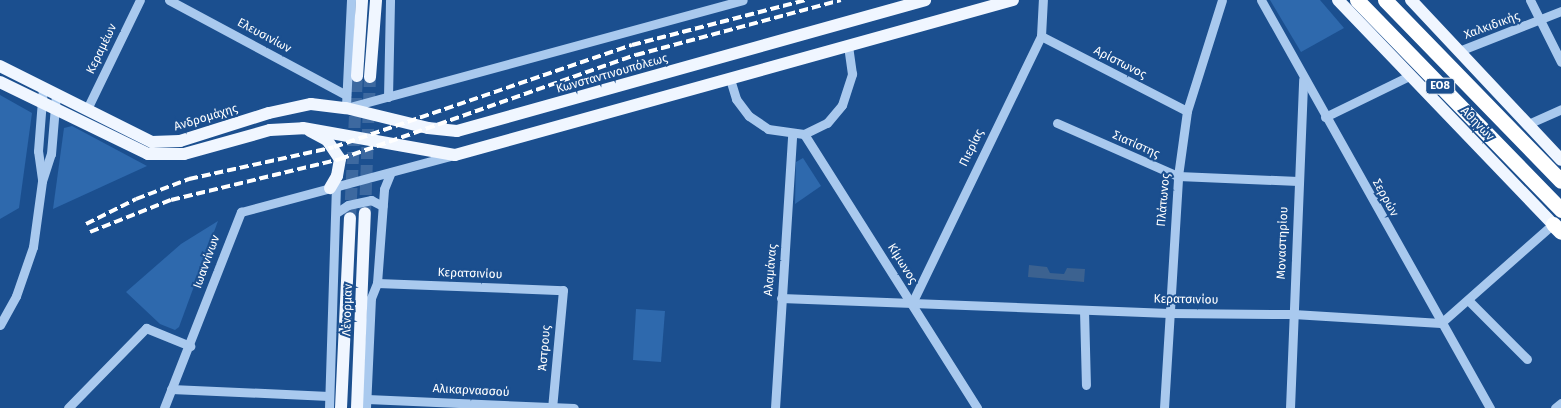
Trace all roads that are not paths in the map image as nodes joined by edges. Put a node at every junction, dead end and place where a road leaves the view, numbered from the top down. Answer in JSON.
{"nodes":[{"id":1,"x":140,"y":0,"type":"edge"},
{"id":2,"x":170,"y":0,"type":"edge"},
{"id":3,"x":351,"y":0,"type":"edge"},
{"id":4,"x":362,"y":0,"type":"edge"},
{"id":5,"x":376,"y":0,"type":"edge"},
{"id":6,"x":390,"y":0,"type":"edge"},
{"id":7,"x":743,"y":0,"type":"edge"},
{"id":8,"x":925,"y":0,"type":"edge"},
{"id":9,"x":1013,"y":0,"type":"edge"},
{"id":10,"x":1043,"y":0,"type":"edge"},
{"id":11,"x":1222,"y":0,"type":"edge"},
{"id":12,"x":1261,"y":0,"type":"edge"},
{"id":13,"x":1338,"y":0,"type":"edge"},
{"id":14,"x":1357,"y":0,"type":"edge"},
{"id":15,"x":1385,"y":0,"type":"edge"},
{"id":16,"x":1411,"y":0,"type":"edge"},
{"id":17,"x":1530,"y":0,"type":"edge"},
{"id":18,"x":723,"y":2,"type":"edge"},
{"id":19,"x":1561,"y":11,"type":"edge"},
{"id":20,"x":1540,"y":21,"type":"junction"},
{"id":21,"x":1041,"y":36,"type":"junction"},
{"id":22,"x":848,"y":46,"type":"junction"},
{"id":23,"x":1459,"y":51,"type":"junction"},
{"id":24,"x":1561,"y":62,"type":"edge"},
{"id":25,"x":0,"y":66,"type":"edge"},
{"id":26,"x":1410,"y":76,"type":"junction"},
{"id":27,"x":730,"y":79,"type":"junction"},
{"id":28,"x":1303,"y":79,"type":"junction"},
{"id":29,"x":0,"y":82,"type":"edge"},
{"id":30,"x":43,"y":87,"type":"junction"},
{"id":31,"x":56,"y":94,"type":"junction"},
{"id":32,"x":388,"y":97,"type":"junction"},
{"id":33,"x":42,"y":102,"type":"junction"},
{"id":34,"x":346,"y":102,"type":"junction"},
{"id":35,"x":1561,"y":108,"type":"edge"},
{"id":36,"x":55,"y":109,"type":"junction"},
{"id":37,"x":87,"y":109,"type":"junction"},
{"id":38,"x":1187,"y":111,"type":"junction"},
{"id":39,"x":1325,"y":117,"type":"junction"},
{"id":40,"x":1057,"y":123,"type":"dead end"},
{"id":41,"x":1528,"y":124,"type":"junction"},
{"id":42,"x":303,"y":128,"type":"junction"},
{"id":43,"x":792,"y":134,"type":"junction"},
{"id":44,"x":804,"y":134,"type":"junction"},
{"id":45,"x":455,"y":155,"type":"junction"},
{"id":46,"x":1561,"y":160,"type":"edge"},
{"id":47,"x":391,"y":172,"type":"junction"},
{"id":48,"x":1178,"y":176,"type":"junction"},
{"id":49,"x":42,"y":181,"type":"junction"},
{"id":50,"x":1298,"y":181,"type":"junction"},
{"id":51,"x":1561,"y":181,"type":"edge"},
{"id":52,"x":333,"y":187,"type":"junction"},
{"id":53,"x":383,"y":206,"type":"junction"},
{"id":54,"x":1561,"y":210,"type":"edge"},
{"id":55,"x":336,"y":213,"type":"junction"},
{"id":56,"x":365,"y":213,"type":"tunnel mouth"},
{"id":57,"x":350,"y":218,"type":"tunnel mouth"},
{"id":58,"x":1557,"y":228,"type":"edge"},
{"id":59,"x":377,"y":283,"type":"junction"},
{"id":60,"x":563,"y":290,"type":"joint"},
{"id":61,"x":781,"y":298,"type":"junction"},
{"id":62,"x":1469,"y":301,"type":"junction"},
{"id":63,"x":912,"y":303,"type":"junction"},
{"id":64,"x":1084,"y":310,"type":"junction"},
{"id":65,"x":1169,"y":313,"type":"junction"},
{"id":66,"x":1293,"y":314,"type":"junction"},
{"id":67,"x":1441,"y":323,"type":"junction"},
{"id":68,"x":0,"y":325,"type":"edge"},
{"id":69,"x":190,"y":346,"type":"junction"},
{"id":70,"x":1527,"y":359,"type":"dead end"},
{"id":71,"x":1086,"y":385,"type":"dead end"},
{"id":72,"x":171,"y":389,"type":"junction"},
{"id":73,"x":329,"y":396,"type":"junction"},
{"id":74,"x":1561,"y":403,"type":"edge"},
{"id":75,"x":363,"y":405,"type":"edge"},
{"id":76,"x":68,"y":408,"type":"edge"},
{"id":77,"x":164,"y":408,"type":"edge"},
{"id":78,"x":329,"y":408,"type":"edge"},
{"id":79,"x":341,"y":408,"type":"edge"},
{"id":80,"x":552,"y":408,"type":"edge"},
{"id":81,"x":574,"y":408,"type":"edge"},
{"id":82,"x":774,"y":408,"type":"edge"},
{"id":83,"x":977,"y":408,"type":"edge"},
{"id":84,"x":1164,"y":408,"type":"edge"},
{"id":85,"x":1290,"y":408,"type":"edge"},
{"id":86,"x":1490,"y":408,"type":"edge"},
{"id":87,"x":1555,"y":408,"type":"edge"}],
"edges":[{"from":1,"to":37,"type":"street","name":"Κεραμέων"},
{"from":2,"to":34,"type":"street","name":"Ελευσινίων"},
{"from":3,"to":34,"type":"street"},
{"from":4,"to":5,"type":"main road"},
{"from":6,"to":32,"type":"street"},
{"from":7,"to":18,"type":"street"},
{"from":8,"to":34,"type":"main road","name":"Κωνσταντινουπόλεως"},
{"from":9,"to":22,"type":"main road"},
{"from":10,"to":21,"type":"street","name":"Πιερίας"},
{"from":11,"to":38,"type":"street","name":"Πλάτωνος"},
{"from":12,"to":28,"type":"street","name":"Σερρών"},
{"from":13,"to":26,"type":"main road","name":"Αθηνών"},
{"from":14,"to":54,"type":"highway","name":"Αθηνών","number":"ΕΟ8"},
{"from":15,"to":51,"type":"highway","name":"Αθηνών","number":"ΕΟ8"},
{"from":16,"to":23,"type":"main road"},
{"from":17,"to":20,"type":"street"},
{"from":18,"to":32,"type":"street"},
{"from":19,"to":20,"type":"street","name":"Χαλκιδικής"},
{"from":20,"to":23,"type":"street","name":"Χαλκιδικής"},
{"from":20,"to":24,"type":"street"},
{"from":21,"to":38,"type":"street","name":"Αρίστωνος"},
{"from":21,"to":63,"type":"street","name":"Πιερίας"},
{"from":22,"to":27,"type":"main road"},
{"from":22,"to":44,"type":"street"},
{"from":23,"to":41,"type":"main road"},
{"from":25,"to":30,"type":"main road","name":"Ανδρομάχης"},
{"from":26,"to":39,"type":"street"},
{"from":26,"to":58,"type":"main road","name":"Αθηνών"},
{"from":27,"to":43,"type":"street"},
{"from":27,"to":45,"type":"main road"},
{"from":28,"to":39,"type":"street","name":"Σερρών"},
{"from":28,"to":50,"type":"street","name":"Μοναστηρίου"},
{"from":29,"to":33,"type":"main road"},
{"from":30,"to":31,"type":"main road","name":"Ανδρομάχης"},
{"from":30,"to":33,"type":"street"},
{"from":31,"to":36,"type":"street"},
{"from":31,"to":37,"type":"main road","name":"Ανδρομάχης"},
{"from":32,"to":34,"type":"street"},
{"from":33,"to":36,"type":"main road"},
{"from":33,"to":49,"type":"street"},
{"from":34,"to":37,"type":"main road","name":"Ανδρομάχης"},
{"from":35,"to":41,"type":"street"},
{"from":36,"to":42,"type":"main road"},
{"from":36,"to":49,"type":"street"},
{"from":38,"to":48,"type":"street","name":"Πλάτωνος"},
{"from":39,"to":67,"type":"street","name":"Σερρών"},
{"from":40,"to":48,"type":"street","name":"Σιατίστης"},
{"from":41,"to":46,"type":"main road"},
{"from":42,"to":45,"type":"main road"},
{"from":42,"to":52,"type":"main road"},
{"from":43,"to":44,"type":"street"},
{"from":43,"to":61,"type":"street","name":"Αλαμάνας"},
{"from":44,"to":63,"type":"street","name":"Κίμωνος"},
{"from":45,"to":47,"type":"street"},
{"from":47,"to":52,"type":"street"},
{"from":47,"to":53,"type":"street"},
{"from":48,"to":50,"type":"street","name":"Σιατίστης"},
{"from":48,"to":65,"type":"street","name":"Πλάτωνος"},
{"from":49,"to":68,"type":"street"},
{"from":50,"to":66,"type":"street","name":"Μοναστηρίου"},
{"from":52,"to":55,"type":"street"},
{"from":52,"to":69,"type":"street","name":"Ιωαννίνων"},
{"from":53,"to":55,"type":"street"},
{"from":53,"to":59,"type":"street"},
{"from":55,"to":73,"type":"street"},
{"from":56,"to":75,"type":"main road","name":"Λένορμαν"},
{"from":57,"to":79,"type":"main road","name":"Λένορμαν"},
{"from":58,"to":62,"type":"street"},
{"from":59,"to":60,"type":"street","name":"Κερατσινίου"},
{"from":59,"to":75,"type":"street"},
{"from":60,"to":80,"type":"street","name":"Άστρους"},
{"from":61,"to":63,"type":"street","name":"Κερατσινίου"},
{"from":61,"to":82,"type":"street","name":"Αλαμάνας"},
{"from":62,"to":67,"type":"street"},
{"from":62,"to":70,"type":"street"},
{"from":63,"to":64,"type":"street","name":"Κερατσινίου"},
{"from":63,"to":83,"type":"street","name":"Κίμωνος"},
{"from":64,"to":65,"type":"street","name":"Κερατσινίου"},
{"from":64,"to":71,"type":"street"},
{"from":65,"to":66,"type":"street","name":"Κερατσινίου"},
{"from":65,"to":84,"type":"street","name":"Πλάτωνος"},
{"from":66,"to":67,"type":"street","name":"Κερατσινίου"},
{"from":66,"to":85,"type":"street","name":"Μοναστηρίου"},
{"from":67,"to":86,"type":"street","name":"Σερρών"},
{"from":69,"to":72,"type":"street","name":"Ιωαννίνων"},
{"from":69,"to":76,"type":"street"},
{"from":72,"to":73,"type":"street"},
{"from":72,"to":77,"type":"street","name":"Ιωαννίνων"},
{"from":73,"to":78,"type":"street"},
{"from":74,"to":87,"type":"street"},
{"from":75,"to":80,"type":"street","name":"Αλικαρνασσού"},
{"from":80,"to":81,"type":"street","name":"Αλικαρνασσού"}]}
